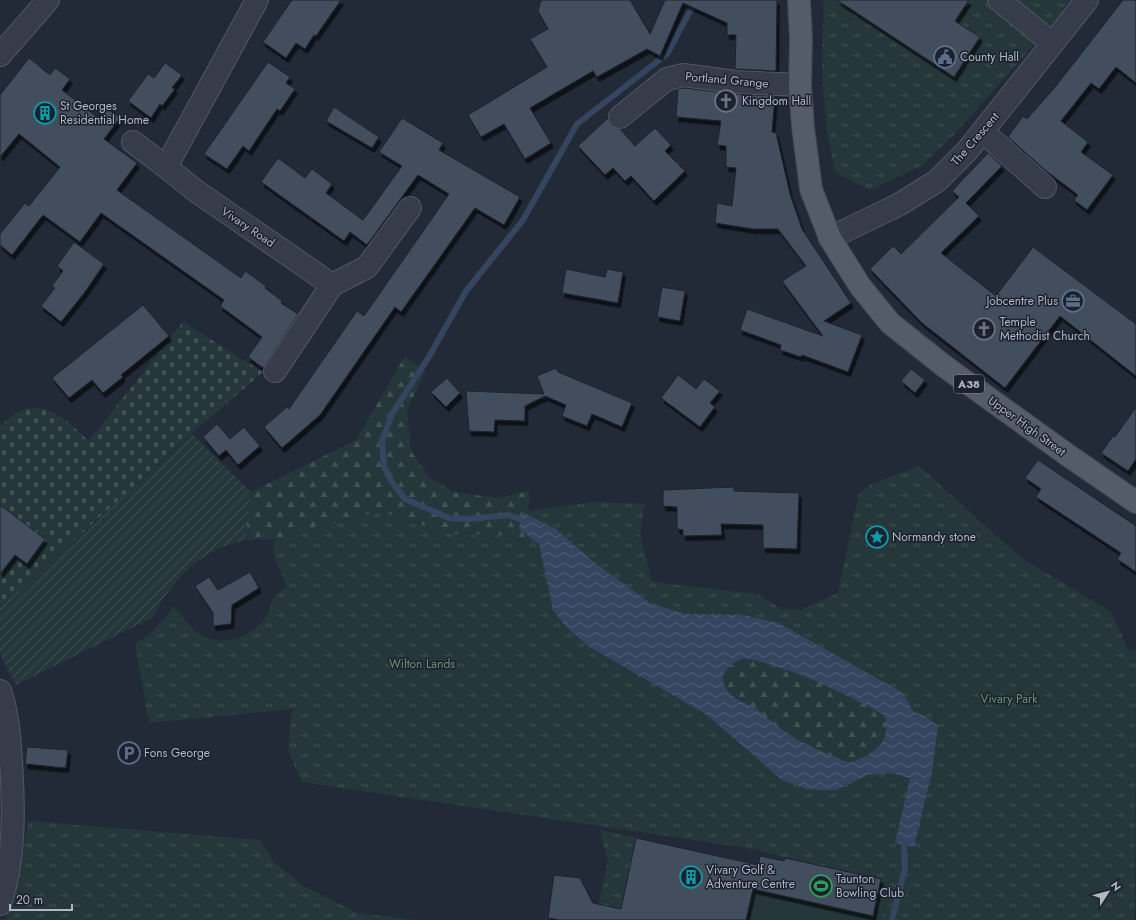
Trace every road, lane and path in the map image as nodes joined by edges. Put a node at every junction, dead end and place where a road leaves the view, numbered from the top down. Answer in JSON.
{"nodes":[{"id":1,"x":48,"y":0,"type":"edge"},
{"id":2,"x":257,"y":0,"type":"edge"},
{"id":3,"x":799,"y":0,"type":"edge"},
{"id":4,"x":999,"y":0,"type":"edge"},
{"id":5,"x":1086,"y":0,"type":"edge"},
{"id":6,"x":1052,"y":43,"type":"junction"},
{"id":7,"x":0,"y":55,"type":"edge"},
{"id":8,"x":800,"y":85,"type":"junction"},
{"id":9,"x":620,"y":117,"type":"dead end"},
{"id":10,"x":983,"y":132,"type":"junction"},
{"id":11,"x":133,"y":142,"type":"dead end"},
{"id":12,"x":166,"y":166,"type":"junction"},
{"id":13,"x":1046,"y":188,"type":"dead end"},
{"id":14,"x":410,"y":208,"type":"dead end"},
{"id":15,"x":830,"y":238,"type":"junction"},
{"id":16,"x":332,"y":285,"type":"junction"},
{"id":17,"x":275,"y":371,"type":"dead end"},
{"id":18,"x":1136,"y":502,"type":"edge"},
{"id":19,"x":0,"y":691,"type":"edge"},
{"id":20,"x":0,"y":904,"type":"edge"}],
"edges":[{"from":1,"to":7,"type":"street"},
{"from":2,"to":12,"type":"street"},
{"from":3,"to":8,"type":"main road","name":"Upper High Street","number":"A38"},
{"from":4,"to":6,"type":"street"},
{"from":5,"to":6,"type":"street","name":"The Crescent"},
{"from":6,"to":10,"type":"street","name":"The Crescent"},
{"from":8,"to":9,"type":"street","name":"Portland Grange"},
{"from":8,"to":15,"type":"main road","name":"Upper High Street","number":"A38"},
{"from":10,"to":13,"type":"street"},
{"from":10,"to":15,"type":"street","name":"The Crescent"},
{"from":11,"to":12,"type":"street","name":"Vivary Road"},
{"from":12,"to":16,"type":"street","name":"Vivary Road"},
{"from":14,"to":16,"type":"street"},
{"from":15,"to":18,"type":"main road","name":"Upper High Street","number":"A38"},
{"from":16,"to":17,"type":"street"},
{"from":19,"to":20,"type":"street"}]}
